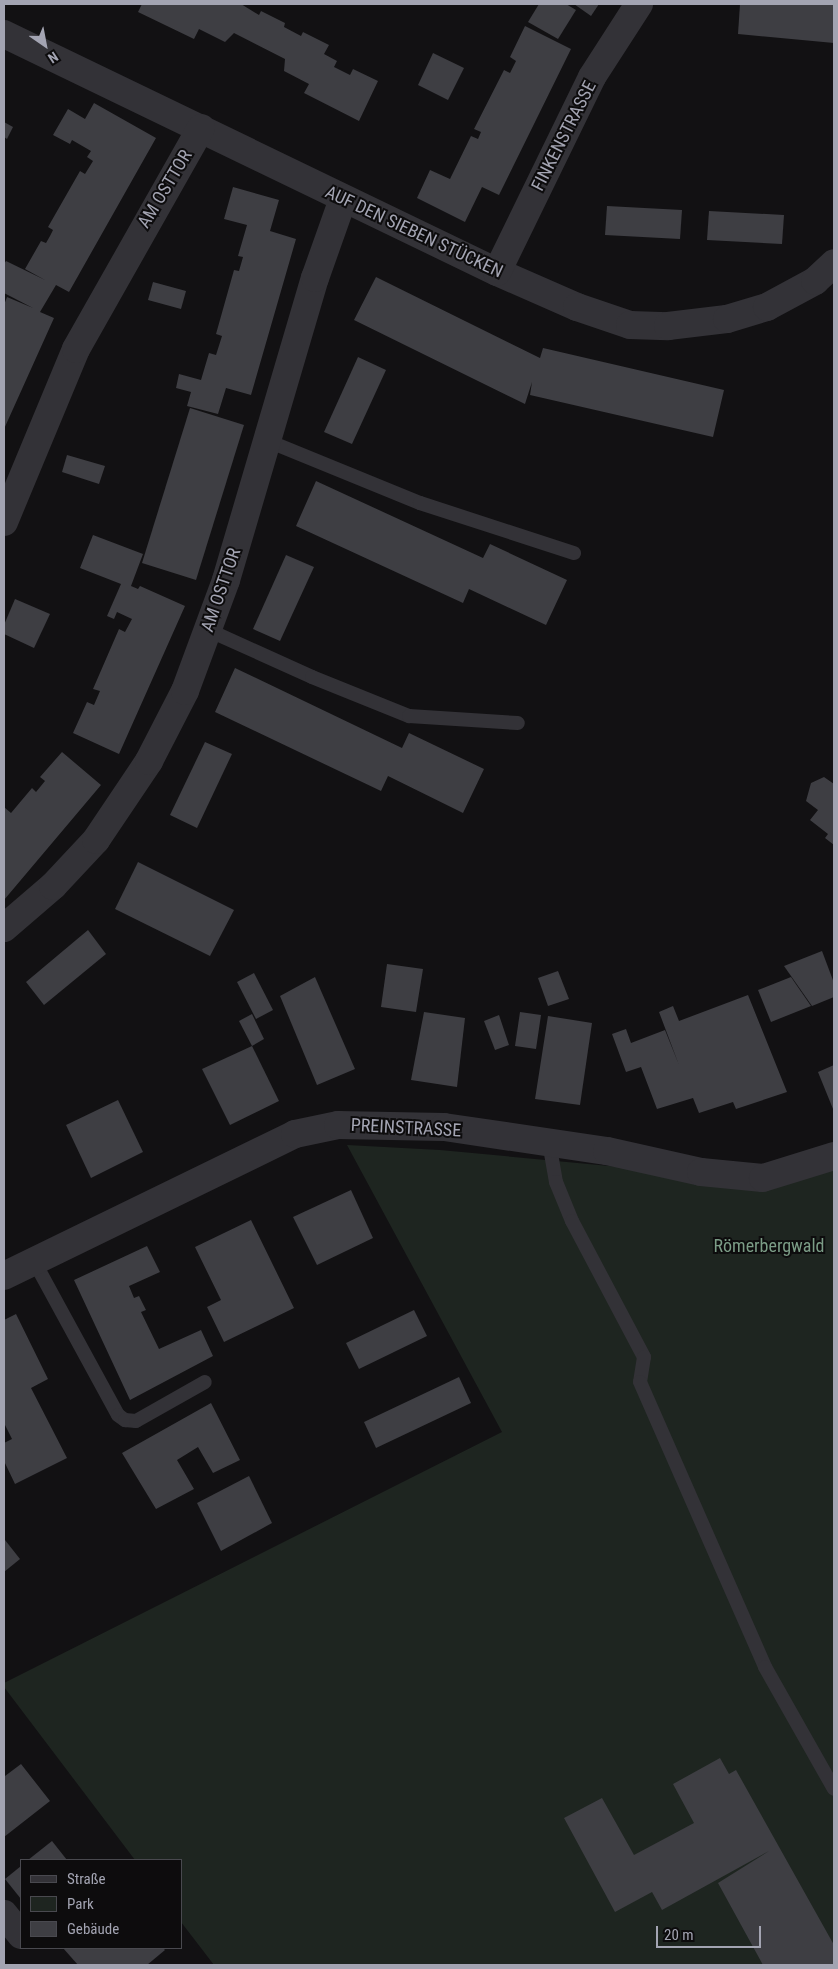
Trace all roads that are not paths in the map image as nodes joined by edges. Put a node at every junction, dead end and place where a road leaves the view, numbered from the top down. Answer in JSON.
{"nodes":[{"id":1,"x":639,"y":4,"type":"edge"},
{"id":2,"x":4,"y":34,"type":"edge"},
{"id":3,"x":202,"y":128,"type":"junction"},
{"id":4,"x":343,"y":199,"type":"junction"},
{"id":5,"x":834,"y":264,"type":"edge"},
{"id":6,"x":497,"y":272,"type":"junction"},
{"id":7,"x":268,"y":441,"type":"junction"},
{"id":8,"x":4,"y":522,"type":"edge"},
{"id":9,"x":574,"y":553,"type":"dead end"},
{"id":10,"x":208,"y":630,"type":"junction"},
{"id":11,"x":518,"y":723,"type":"dead end"},
{"id":12,"x":4,"y":928,"type":"edge"},
{"id":13,"x":549,"y":1142,"type":"junction"},
{"id":14,"x":834,"y":1156,"type":"edge"},
{"id":15,"x":34,"y":1261,"type":"junction"},
{"id":16,"x":4,"y":1276,"type":"edge"},
{"id":17,"x":205,"y":1382,"type":"dead end"},
{"id":18,"x":834,"y":1789,"type":"edge"},
{"id":19,"x":4,"y":1914,"type":"edge"},
{"id":20,"x":20,"y":1933,"type":"edge"}],
"edges":[{"from":1,"to":6,"type":"street","name":"FINKENSTRASSE"},
{"from":2,"to":3,"type":"street","name":"AUF DEN SIEBEN STÜCKEN"},
{"from":3,"to":4,"type":"street","name":"AUF DEN SIEBEN STÜCKEN"},
{"from":3,"to":8,"type":"street","name":"AM OSTTOR"},
{"from":4,"to":6,"type":"street","name":"AUF DEN SIEBEN STÜCKEN"},
{"from":4,"to":7,"type":"street","name":"AM OSTTOR"},
{"from":5,"to":6,"type":"street","name":"AUF DEN SIEBEN STÜCKEN"},
{"from":7,"to":9,"type":"lane"},
{"from":7,"to":10,"type":"street","name":"AM OSTTOR"},
{"from":10,"to":11,"type":"lane"},
{"from":10,"to":12,"type":"street","name":"AM OSTTOR"},
{"from":13,"to":14,"type":"street","name":"PREINSTRASSE"},
{"from":13,"to":15,"type":"street","name":"PREINSTRASSE"},
{"from":13,"to":18,"type":"lane"},
{"from":15,"to":16,"type":"street","name":"PREINSTRASSE"},
{"from":15,"to":17,"type":"lane"},
{"from":19,"to":20,"type":"street"}]}
